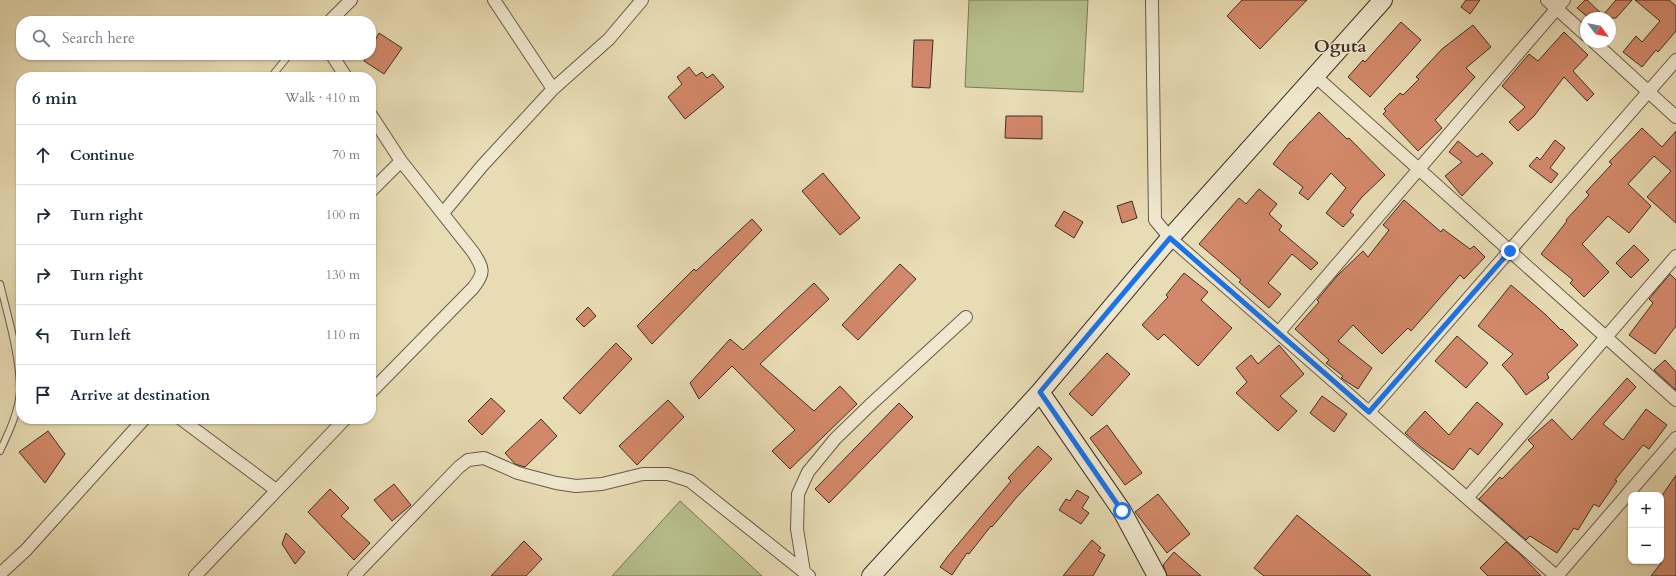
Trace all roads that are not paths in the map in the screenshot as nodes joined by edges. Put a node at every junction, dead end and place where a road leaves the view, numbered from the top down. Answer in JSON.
{"nodes":[{"id":1,"x":351,"y":0,"type":"edge"},
{"id":2,"x":494,"y":0,"type":"edge"},
{"id":3,"x":642,"y":0,"type":"edge"},
{"id":4,"x":1152,"y":0,"type":"edge"},
{"id":5,"x":1383,"y":0,"type":"edge"},
{"id":6,"x":1548,"y":0,"type":"edge"},
{"id":7,"x":1560,"y":4,"type":"edge"},
{"id":8,"x":335,"y":16,"type":"edge"},
{"id":9,"x":1580,"y":28,"type":"edge"},
{"id":10,"x":1600,"y":48,"type":"edge"},
{"id":11,"x":285,"y":60,"type":"edge"},
{"id":12,"x":335,"y":60,"type":"edge"},
{"id":13,"x":1676,"y":60,"type":"edge"},
{"id":14,"x":275,"y":72,"type":"edge"},
{"id":15,"x":343,"y":72,"type":"edge"},
{"id":16,"x":1314,"y":75,"type":"junction"},
{"id":17,"x":553,"y":88,"type":"junction"},
{"id":18,"x":1648,"y":92,"type":"junction"},
{"id":19,"x":1676,"y":117,"type":"edge"},
{"id":20,"x":376,"y":124,"type":"edge"},
{"id":21,"x":401,"y":161,"type":"junction"},
{"id":22,"x":1419,"y":168,"type":"junction"},
{"id":23,"x":376,"y":186,"type":"edge"},
{"id":24,"x":443,"y":213,"type":"junction"},
{"id":25,"x":1170,"y":238,"type":"junction"},
{"id":26,"x":1510,"y":251,"type":"junction"},
{"id":27,"x":1676,"y":256,"type":"edge"},
{"id":28,"x":0,"y":284,"type":"edge"},
{"id":29,"x":966,"y":317,"type":"dead end"},
{"id":30,"x":1279,"y":332,"type":"junction"},
{"id":31,"x":1606,"y":337,"type":"junction"},
{"id":32,"x":16,"y":360,"type":"edge"},
{"id":33,"x":376,"y":387,"type":"edge"},
{"id":34,"x":1040,"y":392,"type":"junction"},
{"id":35,"x":1676,"y":400,"type":"edge"},
{"id":36,"x":16,"y":412,"type":"edge"},
{"id":37,"x":1369,"y":412,"type":"junction"},
{"id":38,"x":139,"y":424,"type":"edge"},
{"id":39,"x":188,"y":424,"type":"edge"},
{"id":40,"x":340,"y":424,"type":"edge"},
{"id":41,"x":1676,"y":438,"type":"edge"},
{"id":42,"x":0,"y":450,"type":"edge"},
{"id":43,"x":276,"y":490,"type":"junction"},
{"id":44,"x":1467,"y":498,"type":"junction"},
{"id":45,"x":0,"y":574,"type":"edge"},
{"id":46,"x":807,"y":574,"type":"edge"},
{"id":47,"x":195,"y":576,"type":"edge"},
{"id":48,"x":354,"y":576,"type":"edge"},
{"id":49,"x":871,"y":576,"type":"edge"},
{"id":50,"x":1157,"y":576,"type":"edge"},
{"id":51,"x":1556,"y":576,"type":"edge"}],
"edges":[{"from":1,"to":8,"type":"street"},
{"from":2,"to":17,"type":"street"},
{"from":3,"to":17,"type":"street"},
{"from":4,"to":25,"type":"street"},
{"from":5,"to":16,"type":"street"},
{"from":6,"to":7,"type":"street"},
{"from":7,"to":9,"type":"street"},
{"from":7,"to":22,"type":"street"},
{"from":10,"to":18,"type":"street"},
{"from":11,"to":14,"type":"lane"},
{"from":12,"to":15,"type":"street"},
{"from":13,"to":18,"type":"street"},
{"from":16,"to":22,"type":"street"},
{"from":16,"to":25,"type":"street"},
{"from":17,"to":24,"type":"street"},
{"from":18,"to":19,"type":"street"},
{"from":18,"to":26,"type":"street"},
{"from":20,"to":21,"type":"street"},
{"from":21,"to":23,"type":"street"},
{"from":21,"to":24,"type":"street"},
{"from":22,"to":26,"type":"street"},
{"from":22,"to":30,"type":"street"},
{"from":24,"to":33,"type":"street"},
{"from":25,"to":30,"type":"street"},
{"from":25,"to":34,"type":"street"},
{"from":26,"to":31,"type":"street"},
{"from":26,"to":37,"type":"street"},
{"from":27,"to":31,"type":"street"},
{"from":28,"to":32,"type":"lane"},
{"from":29,"to":46,"type":"street"},
{"from":30,"to":37,"type":"street"},
{"from":31,"to":35,"type":"street"},
{"from":31,"to":44,"type":"street"},
{"from":34,"to":49,"type":"street"},
{"from":34,"to":50,"type":"street"},
{"from":36,"to":42,"type":"lane"},
{"from":37,"to":44,"type":"street"},
{"from":38,"to":45,"type":"street"},
{"from":39,"to":43,"type":"street"},
{"from":40,"to":43,"type":"street"},
{"from":41,"to":51,"type":"street"},
{"from":43,"to":47,"type":"street"},
{"from":44,"to":51,"type":"street"},
{"from":46,"to":48,"type":"street"}]}
